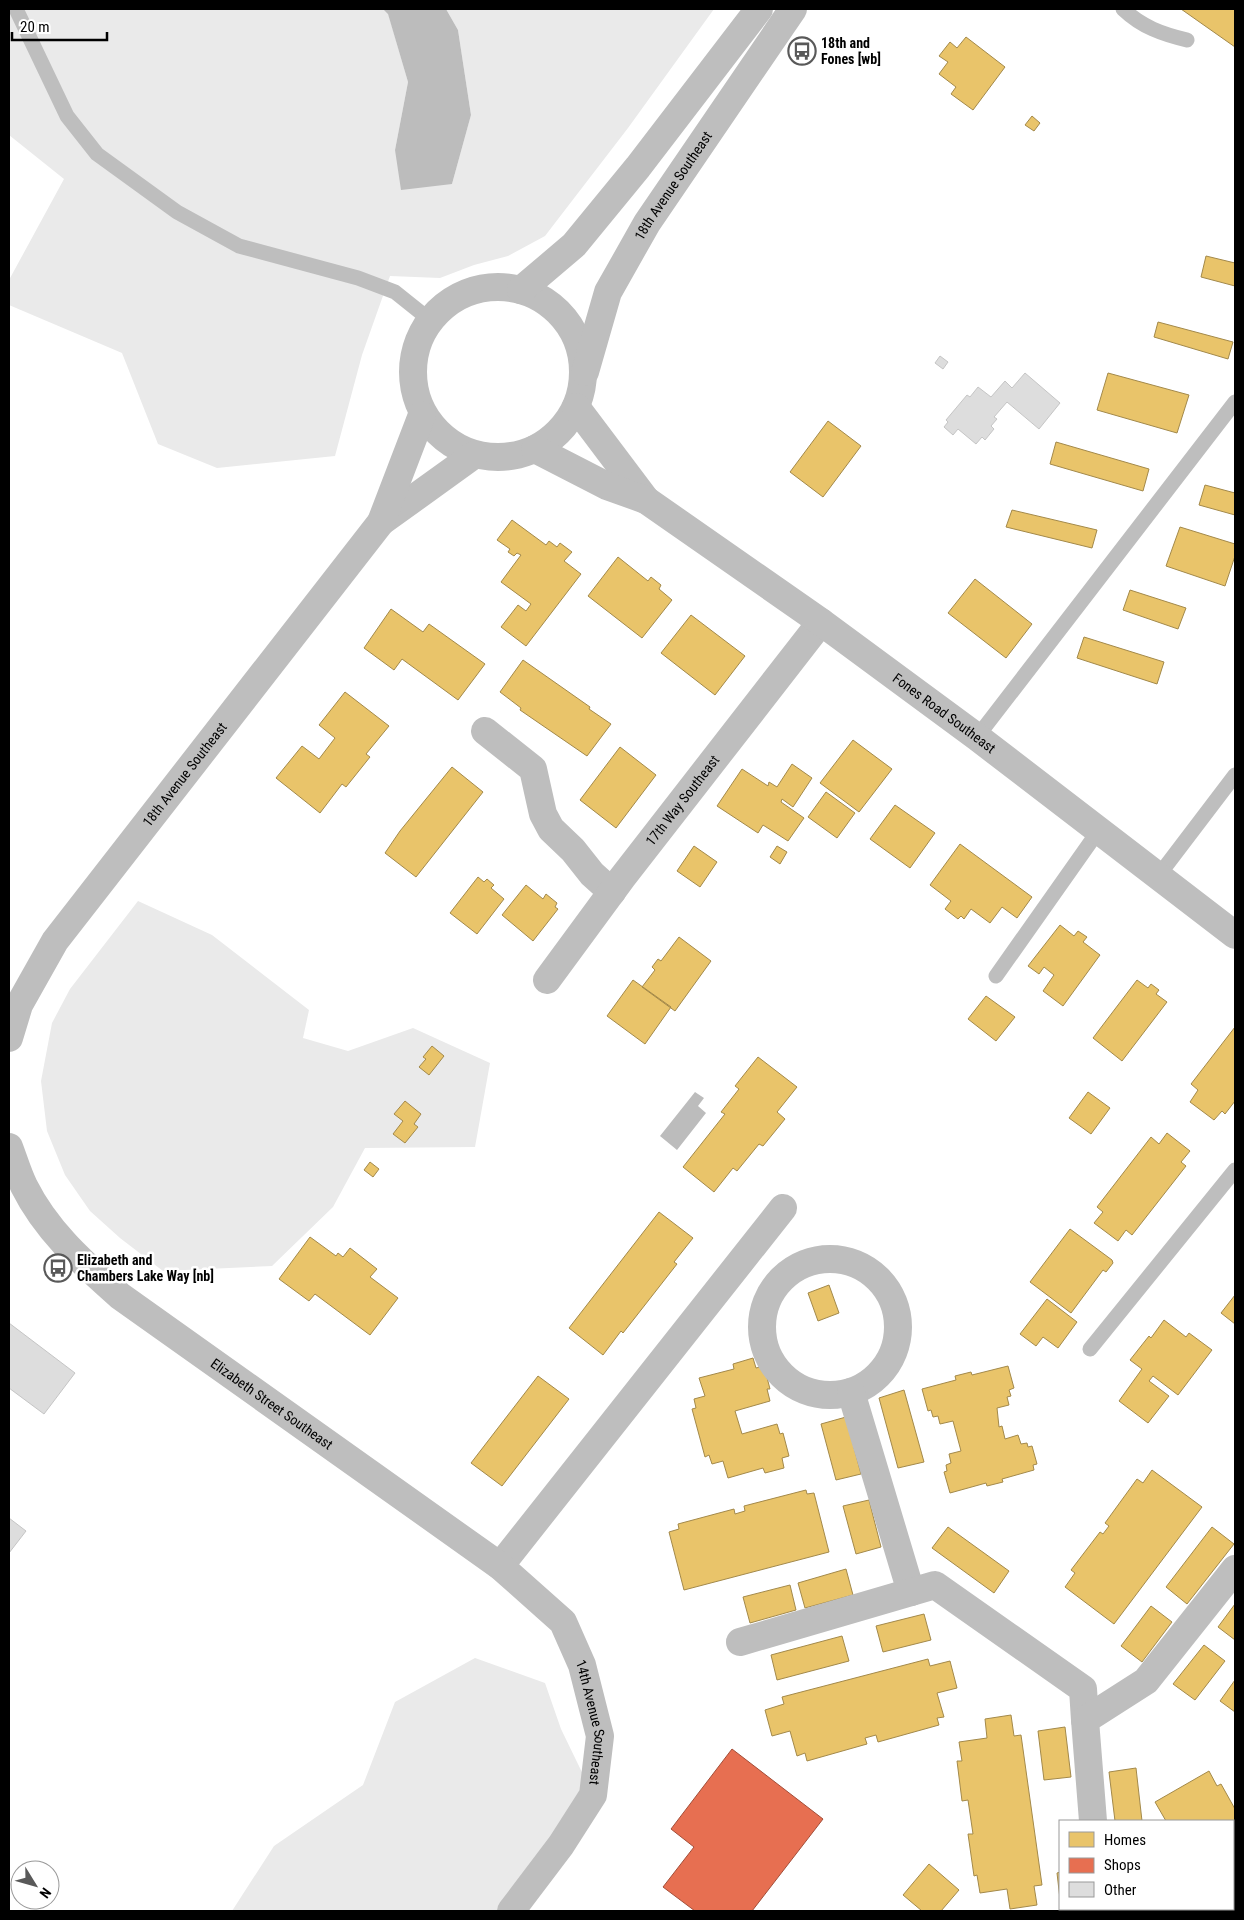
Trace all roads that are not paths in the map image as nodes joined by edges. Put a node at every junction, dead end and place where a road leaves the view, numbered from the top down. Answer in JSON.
{"nodes":[{"id":1,"x":16,"y":9,"type":"edge"},
{"id":2,"x":759,"y":9,"type":"edge"},
{"id":3,"x":793,"y":9,"type":"edge"},
{"id":4,"x":1123,"y":9,"type":"edge"},
{"id":5,"x":1187,"y":40,"type":"dead end"},
{"id":6,"x":521,"y":290,"type":"junction"},
{"id":7,"x":430,"y":320,"type":"junction"},
{"id":8,"x":583,"y":378,"type":"junction"},
{"id":9,"x":1235,"y":402,"type":"edge"},
{"id":10,"x":576,"y":408,"type":"junction"},
{"id":11,"x":422,"y":415,"type":"junction"},
{"id":12,"x":535,"y":450,"type":"junction"},
{"id":13,"x":474,"y":455,"type":"junction"},
{"id":14,"x":646,"y":500,"type":"junction"},
{"id":15,"x":381,"y":522,"type":"junction"},
{"id":16,"x":821,"y":622,"type":"junction"},
{"id":17,"x":485,"y":731,"type":"dead end"},
{"id":18,"x":976,"y":737,"type":"junction"},
{"id":19,"x":1235,"y":776,"type":"edge"},
{"id":20,"x":1100,"y":830,"type":"junction"},
{"id":21,"x":1158,"y":874,"type":"junction"},
{"id":22,"x":612,"y":892,"type":"junction"},
{"id":23,"x":1235,"y":935,"type":"edge"},
{"id":24,"x":996,"y":976,"type":"dead end"},
{"id":25,"x":547,"y":980,"type":"dead end"},
{"id":26,"x":9,"y":1038,"type":"edge"},
{"id":27,"x":9,"y":1147,"type":"edge"},
{"id":28,"x":1235,"y":1170,"type":"edge"},
{"id":29,"x":783,"y":1208,"type":"dead end"},
{"id":30,"x":1090,"y":1349,"type":"dead end"},
{"id":31,"x":851,"y":1392,"type":"junction"},
{"id":32,"x":500,"y":1566,"type":"junction"},
{"id":33,"x":1235,"y":1569,"type":"edge"},
{"id":34,"x":911,"y":1592,"type":"junction"},
{"id":35,"x":568,"y":1632,"type":"joint"},
{"id":36,"x":740,"y":1642,"type":"dead end"},
{"id":37,"x":1085,"y":1720,"type":"junction"},
{"id":38,"x":1093,"y":1820,"type":"edge"},
{"id":39,"x":511,"y":1911,"type":"edge"}],
"edges":[{"from":1,"to":7,"type":"lane"},
{"from":2,"to":6,"type":"street"},
{"from":3,"to":8,"type":"street","name":"18th Avenue Southeast"},
{"from":4,"to":5,"type":"lane"},
{"from":6,"to":7,"type":"street"},
{"from":6,"to":8,"type":"street"},
{"from":7,"to":11,"type":"street"},
{"from":8,"to":10,"type":"street"},
{"from":9,"to":18,"type":"lane"},
{"from":10,"to":12,"type":"street"},
{"from":10,"to":14,"type":"street","name":"Fones Road Southeast"},
{"from":11,"to":13,"type":"street"},
{"from":11,"to":15,"type":"street","name":"18th Avenue Southeast"},
{"from":12,"to":13,"type":"street"},
{"from":12,"to":14,"type":"street","name":"Fones Road Southeast"},
{"from":13,"to":15,"type":"street","name":"18th Avenue Southeast"},
{"from":14,"to":16,"type":"street","name":"Fones Road Southeast"},
{"from":15,"to":26,"type":"street","name":"18th Avenue Southeast"},
{"from":16,"to":18,"type":"street","name":"Fones Road Southeast"},
{"from":16,"to":22,"type":"street","name":"17th Way Southeast"},
{"from":17,"to":22,"type":"street"},
{"from":18,"to":20,"type":"street","name":"Fones Road Southeast"},
{"from":19,"to":21,"type":"lane"},
{"from":20,"to":21,"type":"street","name":"Fones Road Southeast"},
{"from":20,"to":24,"type":"lane"},
{"from":21,"to":23,"type":"street","name":"Fones Road Southeast"},
{"from":22,"to":25,"type":"street","name":"17th Way Southeast"},
{"from":27,"to":32,"type":"street","name":"Elizabeth Street Southeast"},
{"from":28,"to":30,"type":"lane"},
{"from":29,"to":32,"type":"street"},
{"from":31,"to":31,"type":"street"},
{"from":31,"to":34,"type":"street"},
{"from":32,"to":35,"type":"street","name":"Elizabeth Street Southeast"},
{"from":33,"to":37,"type":"street"},
{"from":34,"to":36,"type":"street"},
{"from":34,"to":37,"type":"street"},
{"from":35,"to":39,"type":"street","name":"14th Avenue Southeast"},
{"from":37,"to":38,"type":"street"}]}
